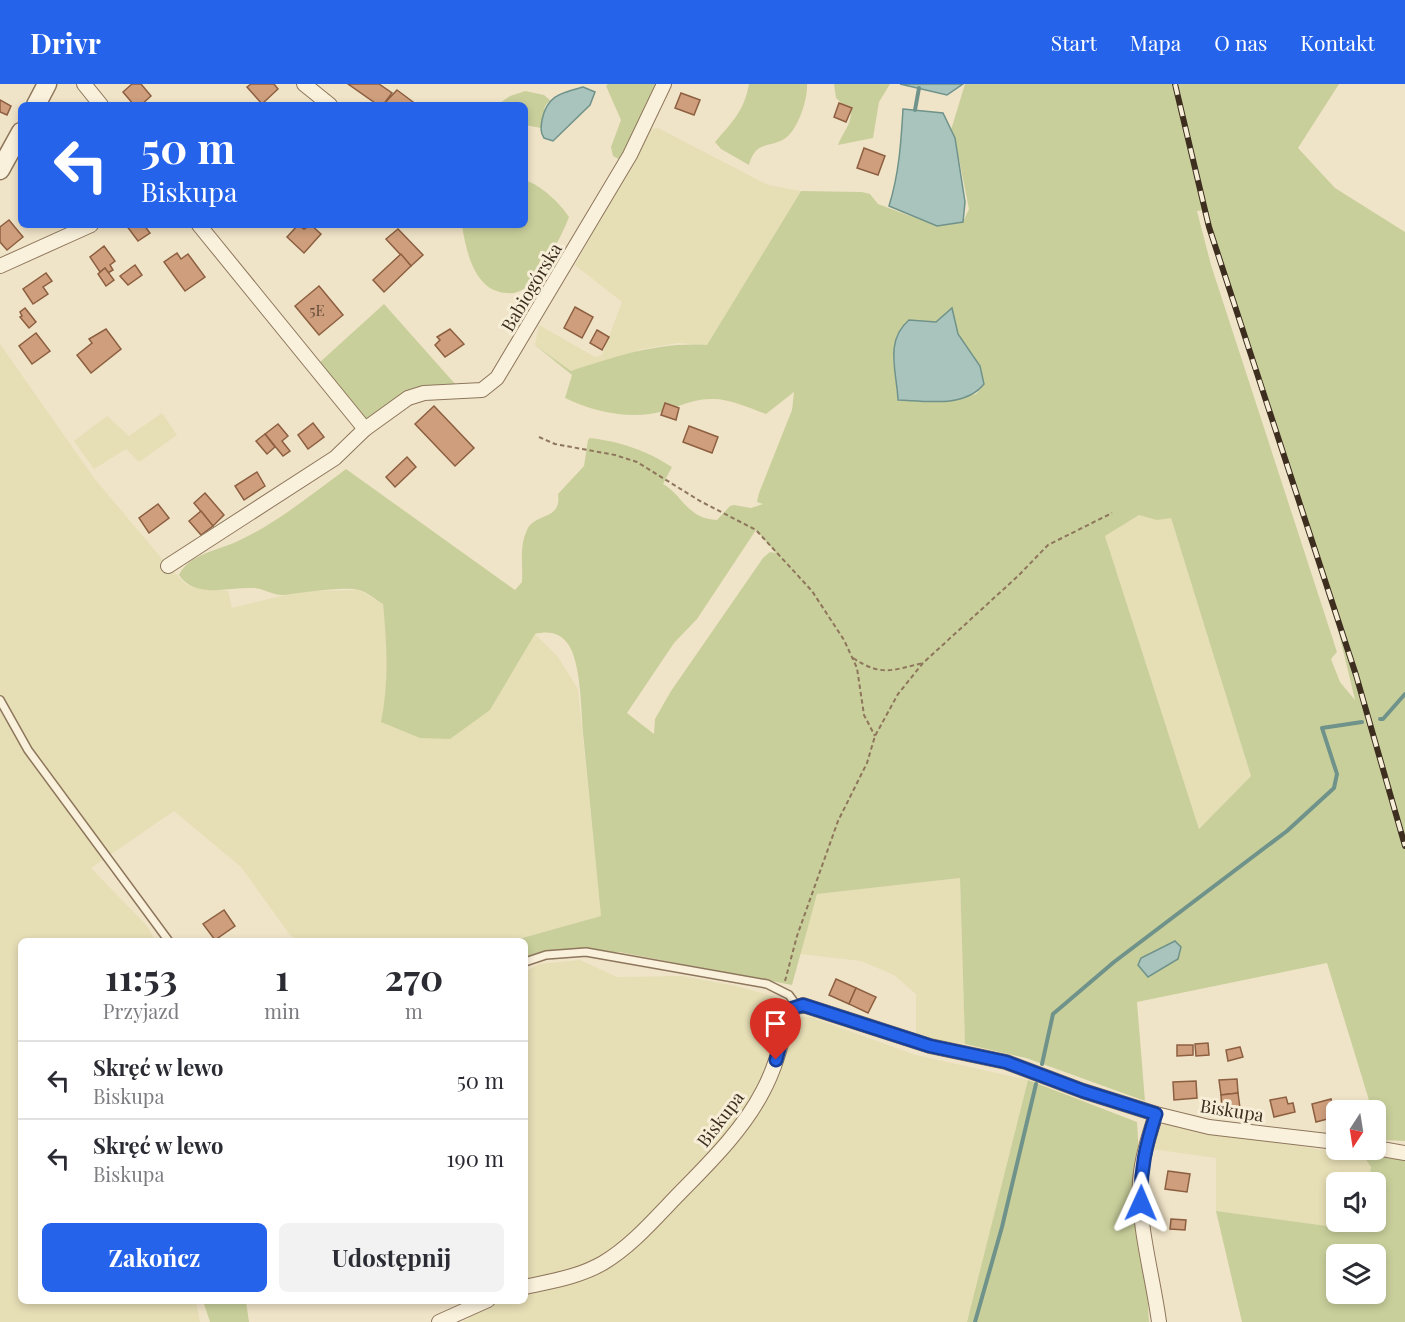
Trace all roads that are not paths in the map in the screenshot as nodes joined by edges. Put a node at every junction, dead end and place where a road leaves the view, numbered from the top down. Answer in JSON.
{"nodes":[{"id":1,"x":47,"y":84,"type":"edge"},
{"id":2,"x":84,"y":84,"type":"edge"},
{"id":3,"x":303,"y":84,"type":"edge"},
{"id":4,"x":664,"y":84,"type":"edge"},
{"id":5,"x":321,"y":89,"type":"edge"},
{"id":6,"x":38,"y":102,"type":"edge"},
{"id":7,"x":99,"y":102,"type":"edge"},
{"id":8,"x":18,"y":137,"type":"edge"},
{"id":9,"x":0,"y":170,"type":"edge"},
{"id":10,"x":84,"y":228,"type":"edge"},
{"id":11,"x":201,"y":228,"type":"edge"},
{"id":12,"x":0,"y":266,"type":"edge"},
{"id":13,"x":365,"y":429,"type":"junction"},
{"id":14,"x":168,"y":566,"type":"dead end"},
{"id":15,"x":0,"y":700,"type":"edge"},
{"id":16,"x":167,"y":938,"type":"edge"},
{"id":17,"x":528,"y":961,"type":"edge"},
{"id":18,"x":797,"y":1006,"type":"junction"},
{"id":19,"x":1156,"y":1114,"type":"junction"},
{"id":20,"x":1326,"y":1141,"type":"edge"},
{"id":21,"x":1386,"y":1150,"type":"edge"},
{"id":22,"x":1405,"y":1153,"type":"edge"},
{"id":23,"x":528,"y":1286,"type":"edge"},
{"id":24,"x":479,"y":1304,"type":"edge"},
{"id":25,"x":439,"y":1322,"type":"edge"},
{"id":26,"x":1159,"y":1322,"type":"edge"}],
"edges":[{"from":1,"to":6,"type":"street"},
{"from":2,"to":7,"type":"street"},
{"from":3,"to":5,"type":"street"},
{"from":4,"to":13,"type":"street","name":"Babiogórska"},
{"from":8,"to":9,"type":"street"},
{"from":10,"to":12,"type":"street"},
{"from":11,"to":13,"type":"street"},
{"from":13,"to":14,"type":"street","name":"Babiogórska"},
{"from":15,"to":16,"type":"lane"},
{"from":17,"to":18,"type":"lane"},
{"from":18,"to":19,"type":"street","name":"Biskupa"},
{"from":18,"to":23,"type":"street","name":"Biskupa"},
{"from":19,"to":20,"type":"street","name":"Biskupa"},
{"from":19,"to":26,"type":"street"},
{"from":21,"to":22,"type":"street"},
{"from":24,"to":25,"type":"street"}]}
